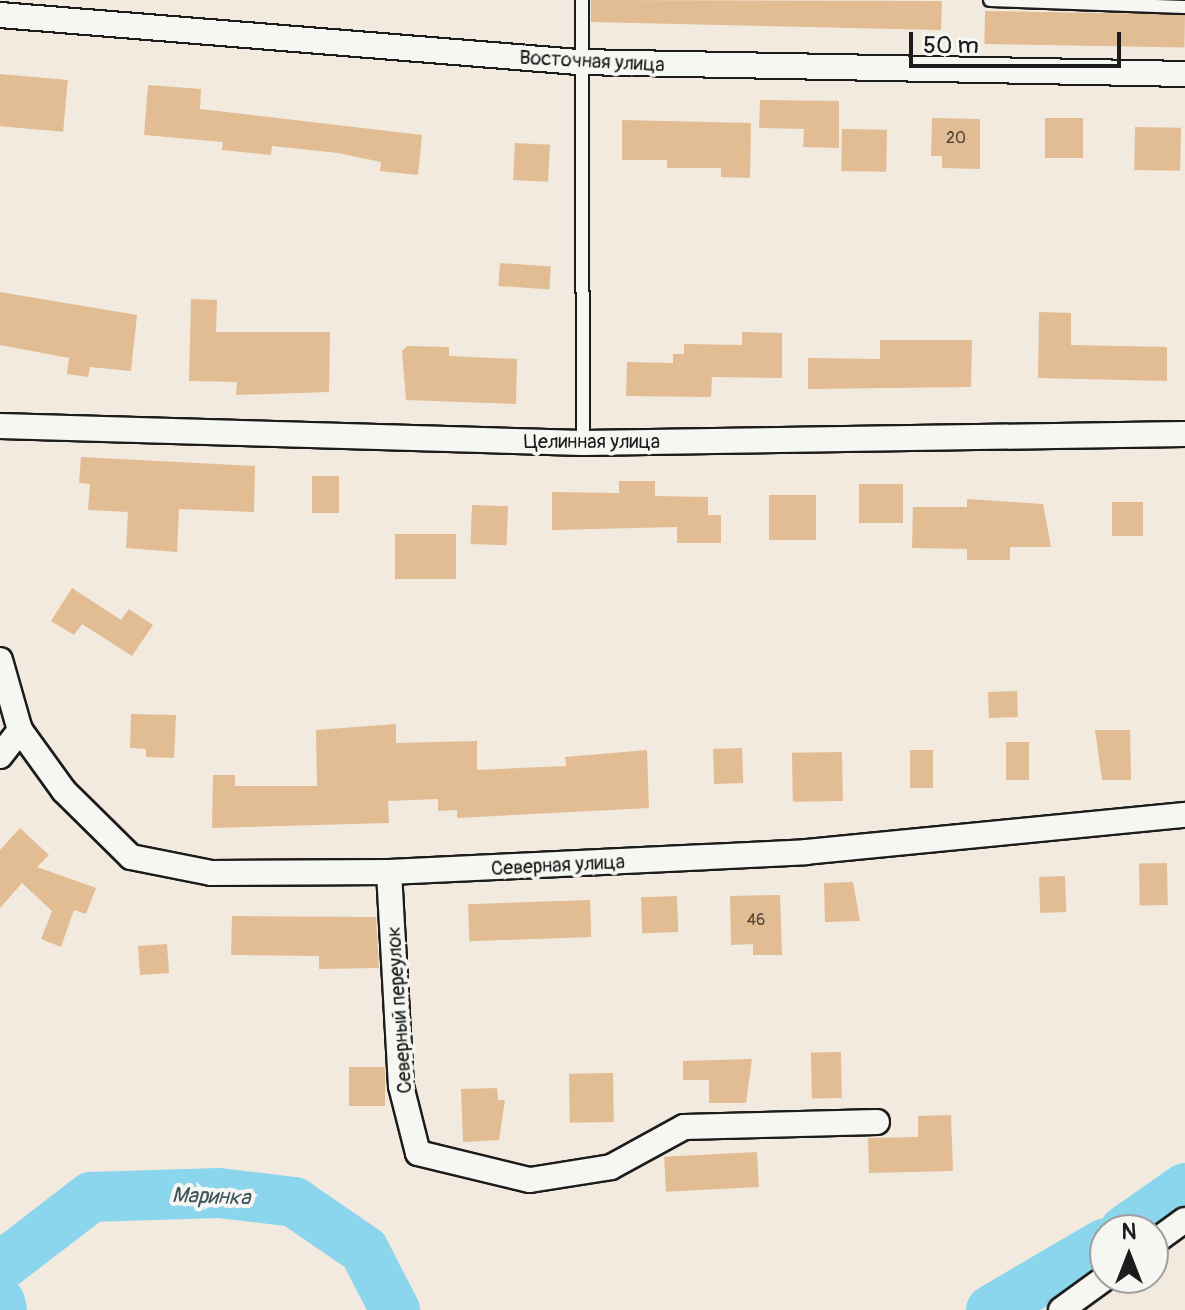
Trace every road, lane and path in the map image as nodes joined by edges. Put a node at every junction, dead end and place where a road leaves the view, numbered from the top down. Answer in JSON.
{"nodes":[{"id":1,"x":582,"y":0,"type":"edge"},
{"id":2,"x":990,"y":0,"type":"edge"},
{"id":3,"x":1185,"y":7,"type":"edge"},
{"id":4,"x":0,"y":15,"type":"edge"},
{"id":5,"x":578,"y":62,"type":"junction"},
{"id":6,"x":1185,"y":74,"type":"edge"},
{"id":7,"x":0,"y":426,"type":"edge"},
{"id":8,"x":1185,"y":434,"type":"edge"},
{"id":9,"x":583,"y":443,"type":"junction"},
{"id":10,"x":0,"y":660,"type":"edge"},
{"id":11,"x":20,"y":730,"type":"junction"},
{"id":12,"x":0,"y":756,"type":"edge"},
{"id":13,"x":1185,"y":815,"type":"edge"},
{"id":14,"x":389,"y":872,"type":"junction"},
{"id":15,"x":877,"y":1122,"type":"dead end"},
{"id":16,"x":1089,"y":1290,"type":"edge"},
{"id":17,"x":1061,"y":1310,"type":"edge"}],
"edges":[{"from":1,"to":5,"type":"lane"},
{"from":2,"to":3,"type":"lane"},
{"from":4,"to":5,"type":"street","name":"Восточная улица"},
{"from":5,"to":6,"type":"street","name":"Восточная улица"},
{"from":5,"to":9,"type":"lane"},
{"from":7,"to":9,"type":"street","name":"Целинная улица"},
{"from":8,"to":9,"type":"street","name":"Целинная улица"},
{"from":10,"to":11,"type":"street","name":"Северная улица"},
{"from":11,"to":12,"type":"street"},
{"from":11,"to":14,"type":"street","name":"Северная улица"},
{"from":13,"to":14,"type":"street","name":"Северная улица"},
{"from":14,"to":15,"type":"street","name":"Северный переулок"},
{"from":16,"to":17,"type":"street"}]}
